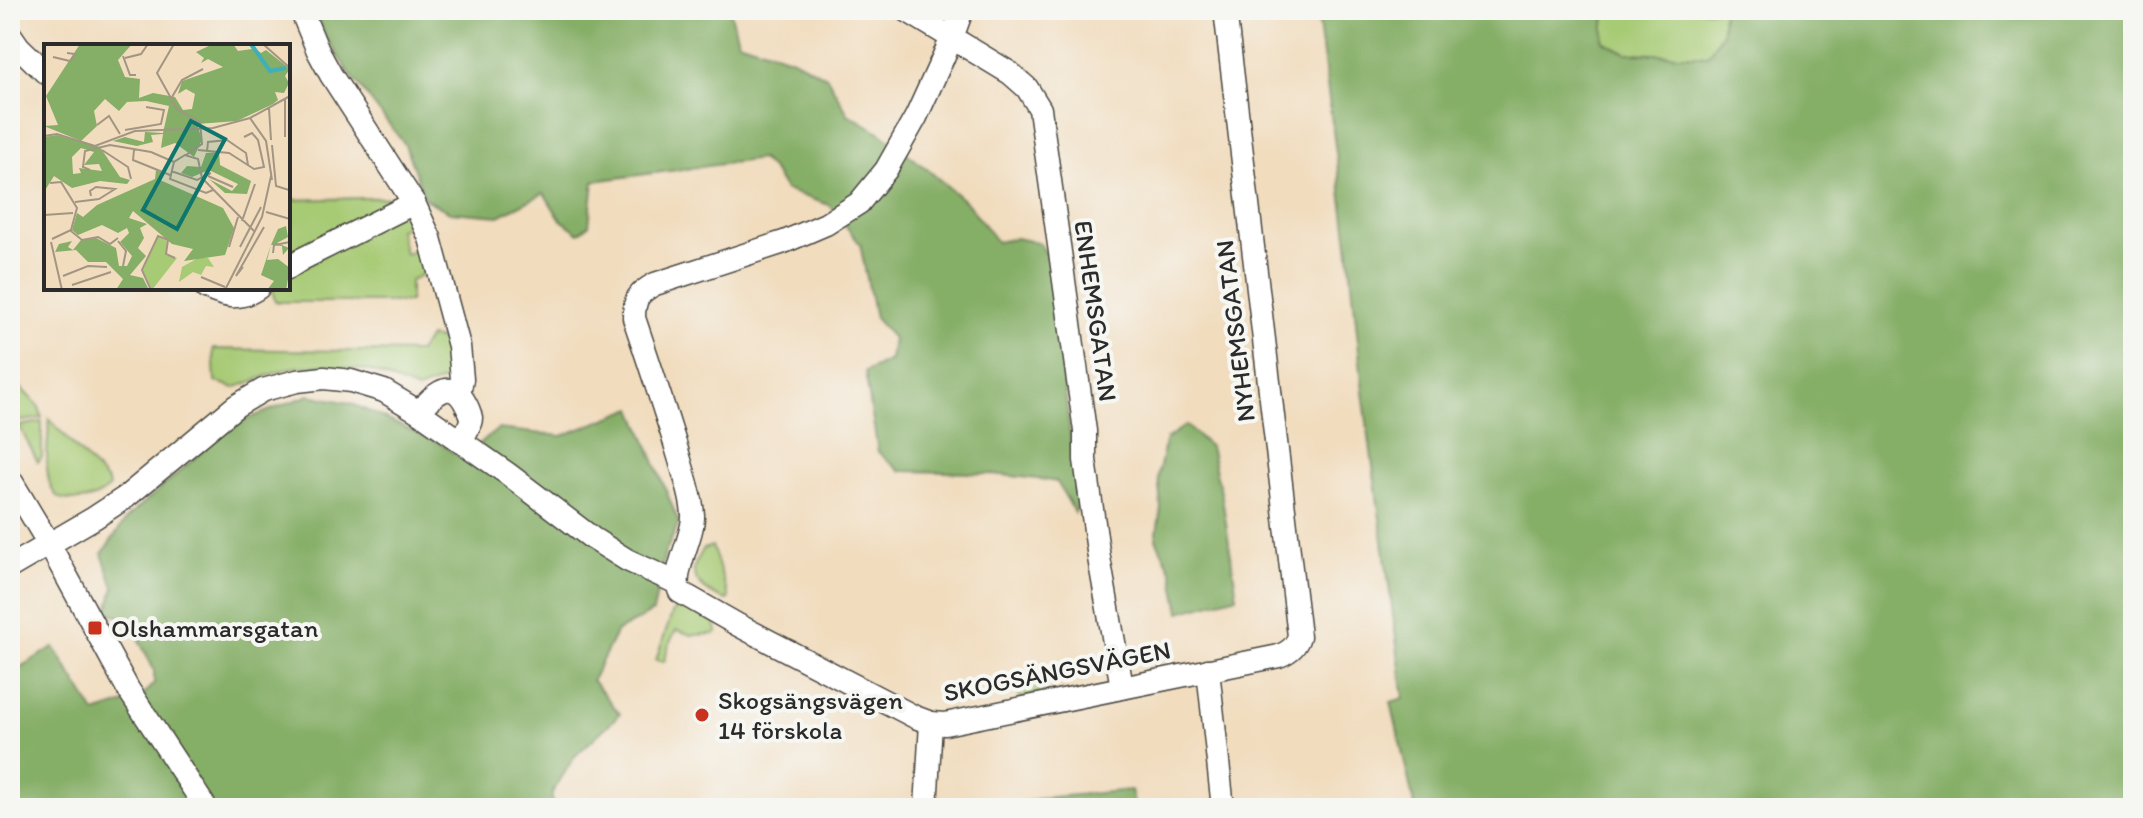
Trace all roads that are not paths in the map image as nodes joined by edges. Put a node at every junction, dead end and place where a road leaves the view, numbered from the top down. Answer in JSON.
{"nodes":[{"id":1,"x":301,"y":10,"type":"edge"},
{"id":2,"x":906,"y":10,"type":"edge"},
{"id":3,"x":962,"y":10,"type":"edge"},
{"id":4,"x":1225,"y":10,"type":"edge"},
{"id":5,"x":10,"y":34,"type":"edge"},
{"id":6,"x":952,"y":38,"type":"junction"},
{"id":7,"x":44,"y":71,"type":"edge"},
{"id":8,"x":414,"y":203,"type":"junction"},
{"id":9,"x":290,"y":267,"type":"edge"},
{"id":10,"x":211,"y":290,"type":"edge"},
{"id":11,"x":255,"y":290,"type":"edge"},
{"id":12,"x":459,"y":394,"type":"junction"},
{"id":13,"x":419,"y":412,"type":"junction"},
{"id":14,"x":461,"y":442,"type":"junction"},
{"id":15,"x":10,"y":479,"type":"edge"},
{"id":16,"x":49,"y":544,"type":"junction"},
{"id":17,"x":10,"y":567,"type":"edge"},
{"id":18,"x":677,"y":583,"type":"junction"},
{"id":19,"x":1296,"y":645,"type":"joint"},
{"id":20,"x":1208,"y":670,"type":"junction"},
{"id":21,"x":1122,"y":687,"type":"junction"},
{"id":22,"x":931,"y":723,"type":"junction"},
{"id":23,"x":206,"y":808,"type":"edge"},
{"id":24,"x":926,"y":808,"type":"edge"},
{"id":25,"x":1223,"y":808,"type":"edge"}],
"edges":[{"from":1,"to":8,"type":"street"},
{"from":2,"to":6,"type":"street","name":"ENHEMSGATAN"},
{"from":3,"to":6,"type":"street"},
{"from":4,"to":19,"type":"street","name":"NYHEMSGATAN"},
{"from":5,"to":7,"type":"street"},
{"from":6,"to":18,"type":"street"},
{"from":6,"to":21,"type":"street","name":"ENHEMSGATAN"},
{"from":8,"to":9,"type":"street"},
{"from":8,"to":12,"type":"street"},
{"from":10,"to":11,"type":"street"},
{"from":12,"to":13,"type":"street"},
{"from":12,"to":14,"type":"street"},
{"from":13,"to":14,"type":"street"},
{"from":13,"to":16,"type":"street"},
{"from":14,"to":18,"type":"street"},
{"from":15,"to":16,"type":"street"},
{"from":16,"to":17,"type":"street"},
{"from":16,"to":23,"type":"street"},
{"from":18,"to":22,"type":"street","name":"SKOGSÄNGSVÄGEN"},
{"from":19,"to":20,"type":"street","name":"SKOGSÄNGSVÄGEN"},
{"from":20,"to":21,"type":"street","name":"SKOGSÄNGSVÄGEN"},
{"from":20,"to":25,"type":"street"},
{"from":21,"to":22,"type":"street","name":"SKOGSÄNGSVÄGEN"},
{"from":22,"to":24,"type":"street"}]}
